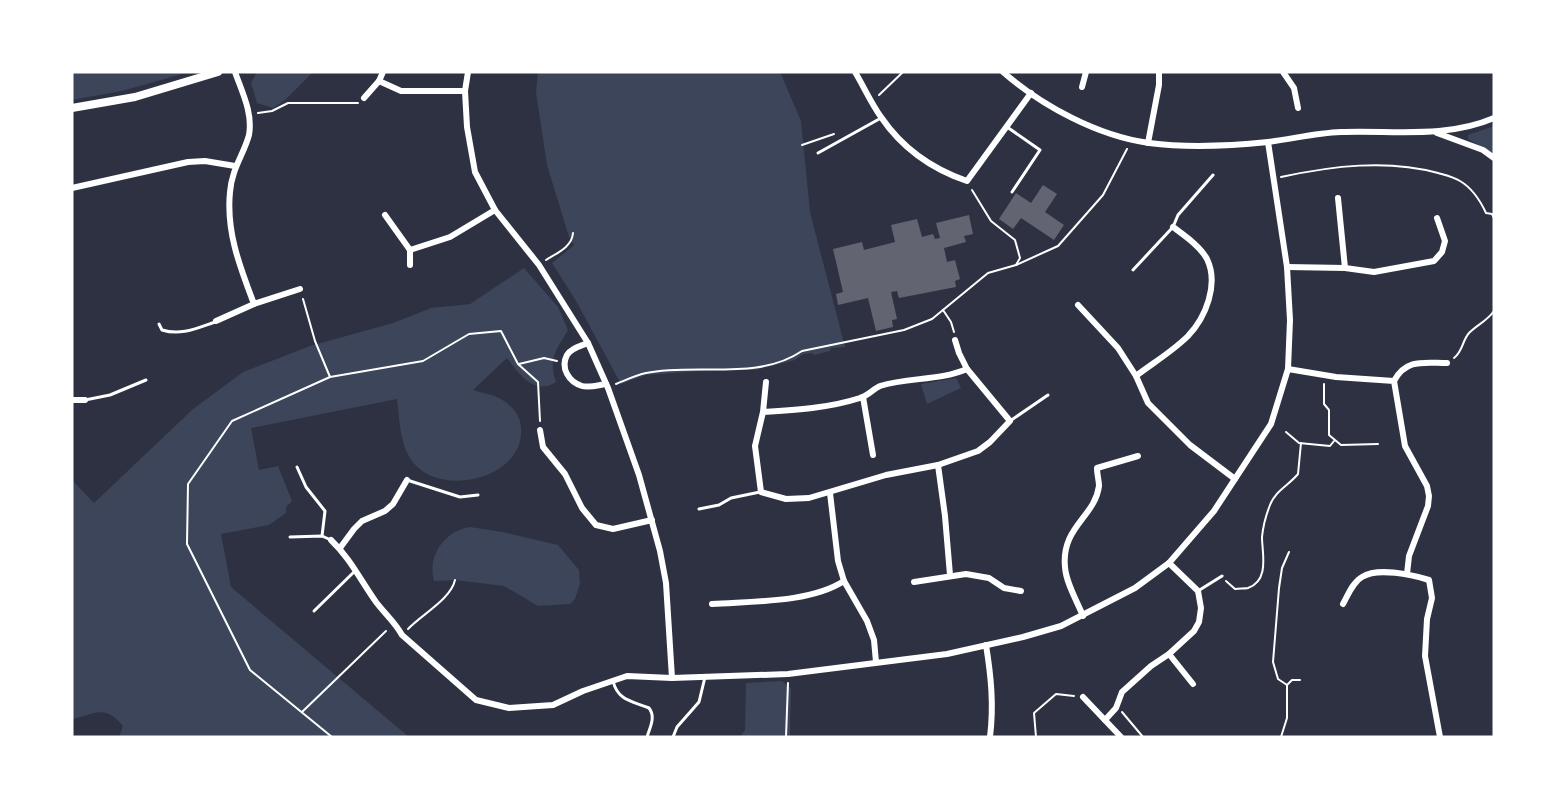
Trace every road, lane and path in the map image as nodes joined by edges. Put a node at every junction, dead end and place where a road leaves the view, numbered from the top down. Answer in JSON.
{"nodes":[{"id":1,"x":218,"y":72,"type":"edge"},
{"id":2,"x":235,"y":72,"type":"edge"},
{"id":3,"x":383,"y":72,"type":"edge"},
{"id":4,"x":468,"y":72,"type":"edge"},
{"id":5,"x":855,"y":72,"type":"edge"},
{"id":6,"x":903,"y":72,"type":"edge"},
{"id":7,"x":1003,"y":72,"type":"edge"},
{"id":8,"x":1086,"y":72,"type":"edge"},
{"id":9,"x":1159,"y":72,"type":"edge"},
{"id":10,"x":1283,"y":72,"type":"edge"},
{"id":11,"x":379,"y":81,"type":"junction"},
{"id":12,"x":1082,"y":87,"type":"dead end"},
{"id":13,"x":465,"y":91,"type":"junction"},
{"id":14,"x":1031,"y":93,"type":"junction"},
{"id":15,"x":364,"y":98,"type":"joint"},
{"id":16,"x":874,"y":107,"type":"junction"},
{"id":17,"x":72,"y":108,"type":"edge"},
{"id":18,"x":1298,"y":108,"type":"dead end"},
{"id":19,"x":250,"y":114,"type":"junction"},
{"id":20,"x":881,"y":118,"type":"junction"},
{"id":21,"x":1494,"y":118,"type":"edge"},
{"id":22,"x":1007,"y":127,"type":"junction"},
{"id":23,"x":841,"y":132,"type":"dead end"},
{"id":24,"x":1436,"y":132,"type":"junction"},
{"id":25,"x":1131,"y":138,"type":"junction"},
{"id":26,"x":1268,"y":142,"type":"junction"},
{"id":27,"x":1148,"y":143,"type":"junction"},
{"id":28,"x":802,"y":145,"type":"dead end"},
{"id":29,"x":818,"y":153,"type":"dead end"},
{"id":30,"x":1494,"y":158,"type":"edge"},
{"id":31,"x":235,"y":166,"type":"junction"},
{"id":32,"x":1213,"y":175,"type":"dead end"},
{"id":33,"x":1274,"y":179,"type":"junction"},
{"id":34,"x":967,"y":181,"type":"junction"},
{"id":35,"x":72,"y":188,"type":"edge"},
{"id":36,"x":1012,"y":192,"type":"dead end"},
{"id":37,"x":1338,"y":198,"type":"dead end"},
{"id":38,"x":495,"y":210,"type":"junction"},
{"id":39,"x":385,"y":215,"type":"dead end"},
{"id":40,"x":1437,"y":218,"type":"dead end"},
{"id":41,"x":1494,"y":218,"type":"edge"},
{"id":42,"x":1173,"y":227,"type":"junction"},
{"id":43,"x":573,"y":233,"type":"dead end"},
{"id":44,"x":410,"y":250,"type":"junction"},
{"id":45,"x":410,"y":265,"type":"dead end"},
{"id":46,"x":538,"y":265,"type":"junction"},
{"id":47,"x":1016,"y":265,"type":"junction"},
{"id":48,"x":1287,"y":267,"type":"junction"},
{"id":49,"x":1345,"y":268,"type":"junction"},
{"id":50,"x":1133,"y":270,"type":"dead end"},
{"id":51,"x":300,"y":289,"type":"joint"},
{"id":52,"x":254,"y":304,"type":"junction"},
{"id":53,"x":1078,"y":305,"type":"dead end"},
{"id":54,"x":943,"y":310,"type":"junction"},
{"id":55,"x":1494,"y":311,"type":"edge"},
{"id":56,"x":216,"y":321,"type":"joint"},
{"id":57,"x":159,"y":324,"type":"dead end"},
{"id":58,"x":955,"y":340,"type":"joint"},
{"id":59,"x":588,"y":343,"type":"junction"},
{"id":60,"x":566,"y":363,"type":"junction"},
{"id":61,"x":1447,"y":363,"type":"joint"},
{"id":62,"x":518,"y":364,"type":"junction"},
{"id":63,"x":967,"y":369,"type":"junction"},
{"id":64,"x":1288,"y":369,"type":"junction"},
{"id":65,"x":1324,"y":375,"type":"junction"},
{"id":66,"x":1136,"y":376,"type":"junction"},
{"id":67,"x":330,"y":377,"type":"junction"},
{"id":68,"x":146,"y":380,"type":"dead end"},
{"id":69,"x":1394,"y":381,"type":"junction"},
{"id":70,"x":766,"y":382,"type":"dead end"},
{"id":71,"x":607,"y":386,"type":"junction"},
{"id":72,"x":1048,"y":395,"type":"dead end"},
{"id":73,"x":863,"y":397,"type":"junction"},
{"id":74,"x":72,"y":400,"type":"edge"},
{"id":75,"x":85,"y":400,"type":"joint"},
{"id":76,"x":764,"y":412,"type":"junction"},
{"id":77,"x":1010,"y":421,"type":"junction"},
{"id":78,"x":540,"y":430,"type":"joint"},
{"id":79,"x":1286,"y":432,"type":"dead end"},
{"id":80,"x":1335,"y":441,"type":"junction"},
{"id":81,"x":1301,"y":443,"type":"junction"},
{"id":82,"x":1378,"y":444,"type":"dead end"},
{"id":83,"x":873,"y":455,"type":"dead end"},
{"id":84,"x":1138,"y":456,"type":"dead end"},
{"id":85,"x":938,"y":465,"type":"junction"},
{"id":86,"x":297,"y":467,"type":"dead end"},
{"id":87,"x":1235,"y":479,"type":"junction"},
{"id":88,"x":407,"y":480,"type":"joint"},
{"id":89,"x":760,"y":492,"type":"junction"},
{"id":90,"x":830,"y":493,"type":"junction"},
{"id":91,"x":478,"y":495,"type":"dead end"},
{"id":92,"x":699,"y":508,"type":"dead end"},
{"id":93,"x":652,"y":520,"type":"junction"},
{"id":94,"x":322,"y":536,"type":"junction"},
{"id":95,"x":290,"y":537,"type":"dead end"},
{"id":96,"x":331,"y":540,"type":"joint"},
{"id":97,"x":340,"y":548,"type":"junction"},
{"id":98,"x":1289,"y":552,"type":"dead end"},
{"id":99,"x":1169,"y":563,"type":"junction"},
{"id":100,"x":356,"y":570,"type":"junction"},
{"id":101,"x":1407,"y":574,"type":"junction"},
{"id":102,"x":950,"y":575,"type":"junction"},
{"id":103,"x":1222,"y":576,"type":"joint"},
{"id":104,"x":455,"y":580,"type":"dead end"},
{"id":105,"x":844,"y":581,"type":"junction"},
{"id":106,"x":914,"y":582,"type":"dead end"},
{"id":107,"x":1021,"y":591,"type":"dead end"},
{"id":108,"x":1198,"y":591,"type":"junction"},
{"id":109,"x":712,"y":604,"type":"dead end"},
{"id":110,"x":1343,"y":604,"type":"dead end"},
{"id":111,"x":314,"y":611,"type":"dead end"},
{"id":112,"x":1083,"y":616,"type":"junction"},
{"id":113,"x":395,"y":622,"type":"junction"},
{"id":114,"x":402,"y":635,"type":"junction"},
{"id":115,"x":986,"y":645,"type":"junction"},
{"id":116,"x":1169,"y":654,"type":"junction"},
{"id":117,"x":876,"y":663,"type":"junction"},
{"id":118,"x":788,"y":674,"type":"junction"},
{"id":119,"x":705,"y":676,"type":"junction"},
{"id":120,"x":672,"y":678,"type":"junction"},
{"id":121,"x":613,"y":680,"type":"junction"},
{"id":122,"x":1300,"y":680,"type":"dead end"},
{"id":123,"x":1192,"y":684,"type":"dead end"},
{"id":124,"x":1287,"y":685,"type":"junction"},
{"id":125,"x":1083,"y":697,"type":"joint"},
{"id":126,"x":1117,"y":706,"type":"junction"},
{"id":127,"x":301,"y":712,"type":"junction"},
{"id":128,"x":1105,"y":720,"type":"junction"},
{"id":129,"x":332,"y":737,"type":"edge"},
{"id":130,"x":647,"y":737,"type":"edge"},
{"id":131,"x":673,"y":737,"type":"edge"},
{"id":132,"x":786,"y":737,"type":"edge"},
{"id":133,"x":990,"y":737,"type":"edge"},
{"id":134,"x":1036,"y":737,"type":"edge"},
{"id":135,"x":1121,"y":737,"type":"edge"},
{"id":136,"x":1143,"y":737,"type":"edge"},
{"id":137,"x":1281,"y":737,"type":"edge"},
{"id":138,"x":1440,"y":737,"type":"edge"}],
"edges":[{"from":1,"to":17,"type":"street"},
{"from":2,"to":19,"type":"street"},
{"from":3,"to":11,"type":"street"},
{"from":4,"to":13,"type":"street"},
{"from":5,"to":16,"type":"street"},
{"from":6,"to":16,"type":"path"},
{"from":7,"to":14,"type":"street"},
{"from":8,"to":12,"type":"street"},
{"from":9,"to":27,"type":"street"},
{"from":10,"to":18,"type":"street"},
{"from":11,"to":13,"type":"street"},
{"from":11,"to":15,"type":"street"},
{"from":13,"to":38,"type":"street"},
{"from":14,"to":22,"type":"street"},
{"from":14,"to":25,"type":"street"},
{"from":15,"to":19,"type":"path"},
{"from":16,"to":20,"type":"street"},
{"from":19,"to":31,"type":"street"},
{"from":20,"to":29,"type":"lane"},
{"from":20,"to":34,"type":"street"},
{"from":21,"to":24,"type":"street"},
{"from":22,"to":34,"type":"street"},
{"from":22,"to":36,"type":"lane"},
{"from":23,"to":28,"type":"path"},
{"from":24,"to":26,"type":"street"},
{"from":24,"to":30,"type":"street"},
{"from":25,"to":27,"type":"street"},
{"from":25,"to":47,"type":"path"},
{"from":26,"to":27,"type":"street"},
{"from":26,"to":33,"type":"street"},
{"from":31,"to":35,"type":"street"},
{"from":31,"to":52,"type":"street"},
{"from":32,"to":42,"type":"lane"},
{"from":33,"to":41,"type":"path"},
{"from":33,"to":48,"type":"street"},
{"from":34,"to":47,"type":"path"},
{"from":37,"to":49,"type":"street"},
{"from":38,"to":44,"type":"street"},
{"from":38,"to":46,"type":"street"},
{"from":39,"to":44,"type":"street"},
{"from":40,"to":49,"type":"street"},
{"from":42,"to":50,"type":"lane"},
{"from":42,"to":66,"type":"street"},
{"from":43,"to":46,"type":"path"},
{"from":44,"to":45,"type":"street"},
{"from":46,"to":59,"type":"street"},
{"from":47,"to":54,"type":"path"},
{"from":48,"to":49,"type":"street"},
{"from":48,"to":64,"type":"street"},
{"from":51,"to":52,"type":"street"},
{"from":51,"to":67,"type":"path"},
{"from":52,"to":56,"type":"street"},
{"from":53,"to":66,"type":"street"},
{"from":54,"to":58,"type":"path"},
{"from":54,"to":71,"type":"path"},
{"from":55,"to":61,"type":"path"},
{"from":56,"to":57,"type":"lane"},
{"from":58,"to":63,"type":"street"},
{"from":59,"to":60,"type":"street"},
{"from":59,"to":71,"type":"street"},
{"from":60,"to":62,"type":"path"},
{"from":60,"to":71,"type":"street"},
{"from":61,"to":69,"type":"street"},
{"from":62,"to":67,"type":"path"},
{"from":62,"to":78,"type":"path"},
{"from":63,"to":73,"type":"street"},
{"from":63,"to":77,"type":"street"},
{"from":64,"to":65,"type":"street"},
{"from":64,"to":87,"type":"street"},
{"from":65,"to":69,"type":"street"},
{"from":65,"to":80,"type":"path"},
{"from":66,"to":87,"type":"street"},
{"from":67,"to":127,"type":"path"},
{"from":68,"to":75,"type":"lane"},
{"from":69,"to":101,"type":"street"},
{"from":70,"to":76,"type":"street"},
{"from":71,"to":93,"type":"street"},
{"from":72,"to":77,"type":"lane"},
{"from":73,"to":76,"type":"street"},
{"from":73,"to":83,"type":"street"},
{"from":74,"to":75,"type":"street"},
{"from":76,"to":89,"type":"street"},
{"from":77,"to":85,"type":"street"},
{"from":78,"to":93,"type":"street"},
{"from":79,"to":81,"type":"path"},
{"from":80,"to":81,"type":"path"},
{"from":80,"to":82,"type":"path"},
{"from":81,"to":103,"type":"path"},
{"from":84,"to":112,"type":"street"},
{"from":85,"to":90,"type":"street"},
{"from":85,"to":102,"type":"street"},
{"from":86,"to":94,"type":"lane"},
{"from":87,"to":99,"type":"street"},
{"from":88,"to":91,"type":"lane"},
{"from":88,"to":97,"type":"street"},
{"from":89,"to":90,"type":"street"},
{"from":89,"to":92,"type":"lane"},
{"from":90,"to":105,"type":"street"},
{"from":93,"to":120,"type":"street"},
{"from":94,"to":95,"type":"lane"},
{"from":94,"to":96,"type":"lane"},
{"from":96,"to":97,"type":"street"},
{"from":97,"to":100,"type":"street"},
{"from":98,"to":124,"type":"path"},
{"from":99,"to":108,"type":"street"},
{"from":99,"to":112,"type":"street"},
{"from":100,"to":111,"type":"lane"},
{"from":100,"to":113,"type":"street"},
{"from":101,"to":110,"type":"street"},
{"from":101,"to":138,"type":"street"},
{"from":102,"to":106,"type":"street"},
{"from":102,"to":107,"type":"street"},
{"from":103,"to":108,"type":"lane"},
{"from":104,"to":114,"type":"path"},
{"from":105,"to":109,"type":"street"},
{"from":105,"to":117,"type":"street"},
{"from":108,"to":116,"type":"street"},
{"from":112,"to":115,"type":"street"},
{"from":113,"to":114,"type":"street"},
{"from":113,"to":127,"type":"path"},
{"from":114,"to":121,"type":"street"},
{"from":115,"to":117,"type":"street"},
{"from":115,"to":133,"type":"street"},
{"from":116,"to":123,"type":"street"},
{"from":116,"to":126,"type":"street"},
{"from":117,"to":118,"type":"street"},
{"from":118,"to":119,"type":"street"},
{"from":118,"to":132,"type":"path"},
{"from":119,"to":120,"type":"street"},
{"from":119,"to":131,"type":"lane"},
{"from":120,"to":121,"type":"street"},
{"from":121,"to":130,"type":"lane"},
{"from":122,"to":124,"type":"path"},
{"from":124,"to":137,"type":"path"},
{"from":125,"to":128,"type":"street"},
{"from":125,"to":134,"type":"path"},
{"from":126,"to":128,"type":"street"},
{"from":126,"to":136,"type":"path"},
{"from":127,"to":129,"type":"path"},
{"from":128,"to":135,"type":"street"}]}
